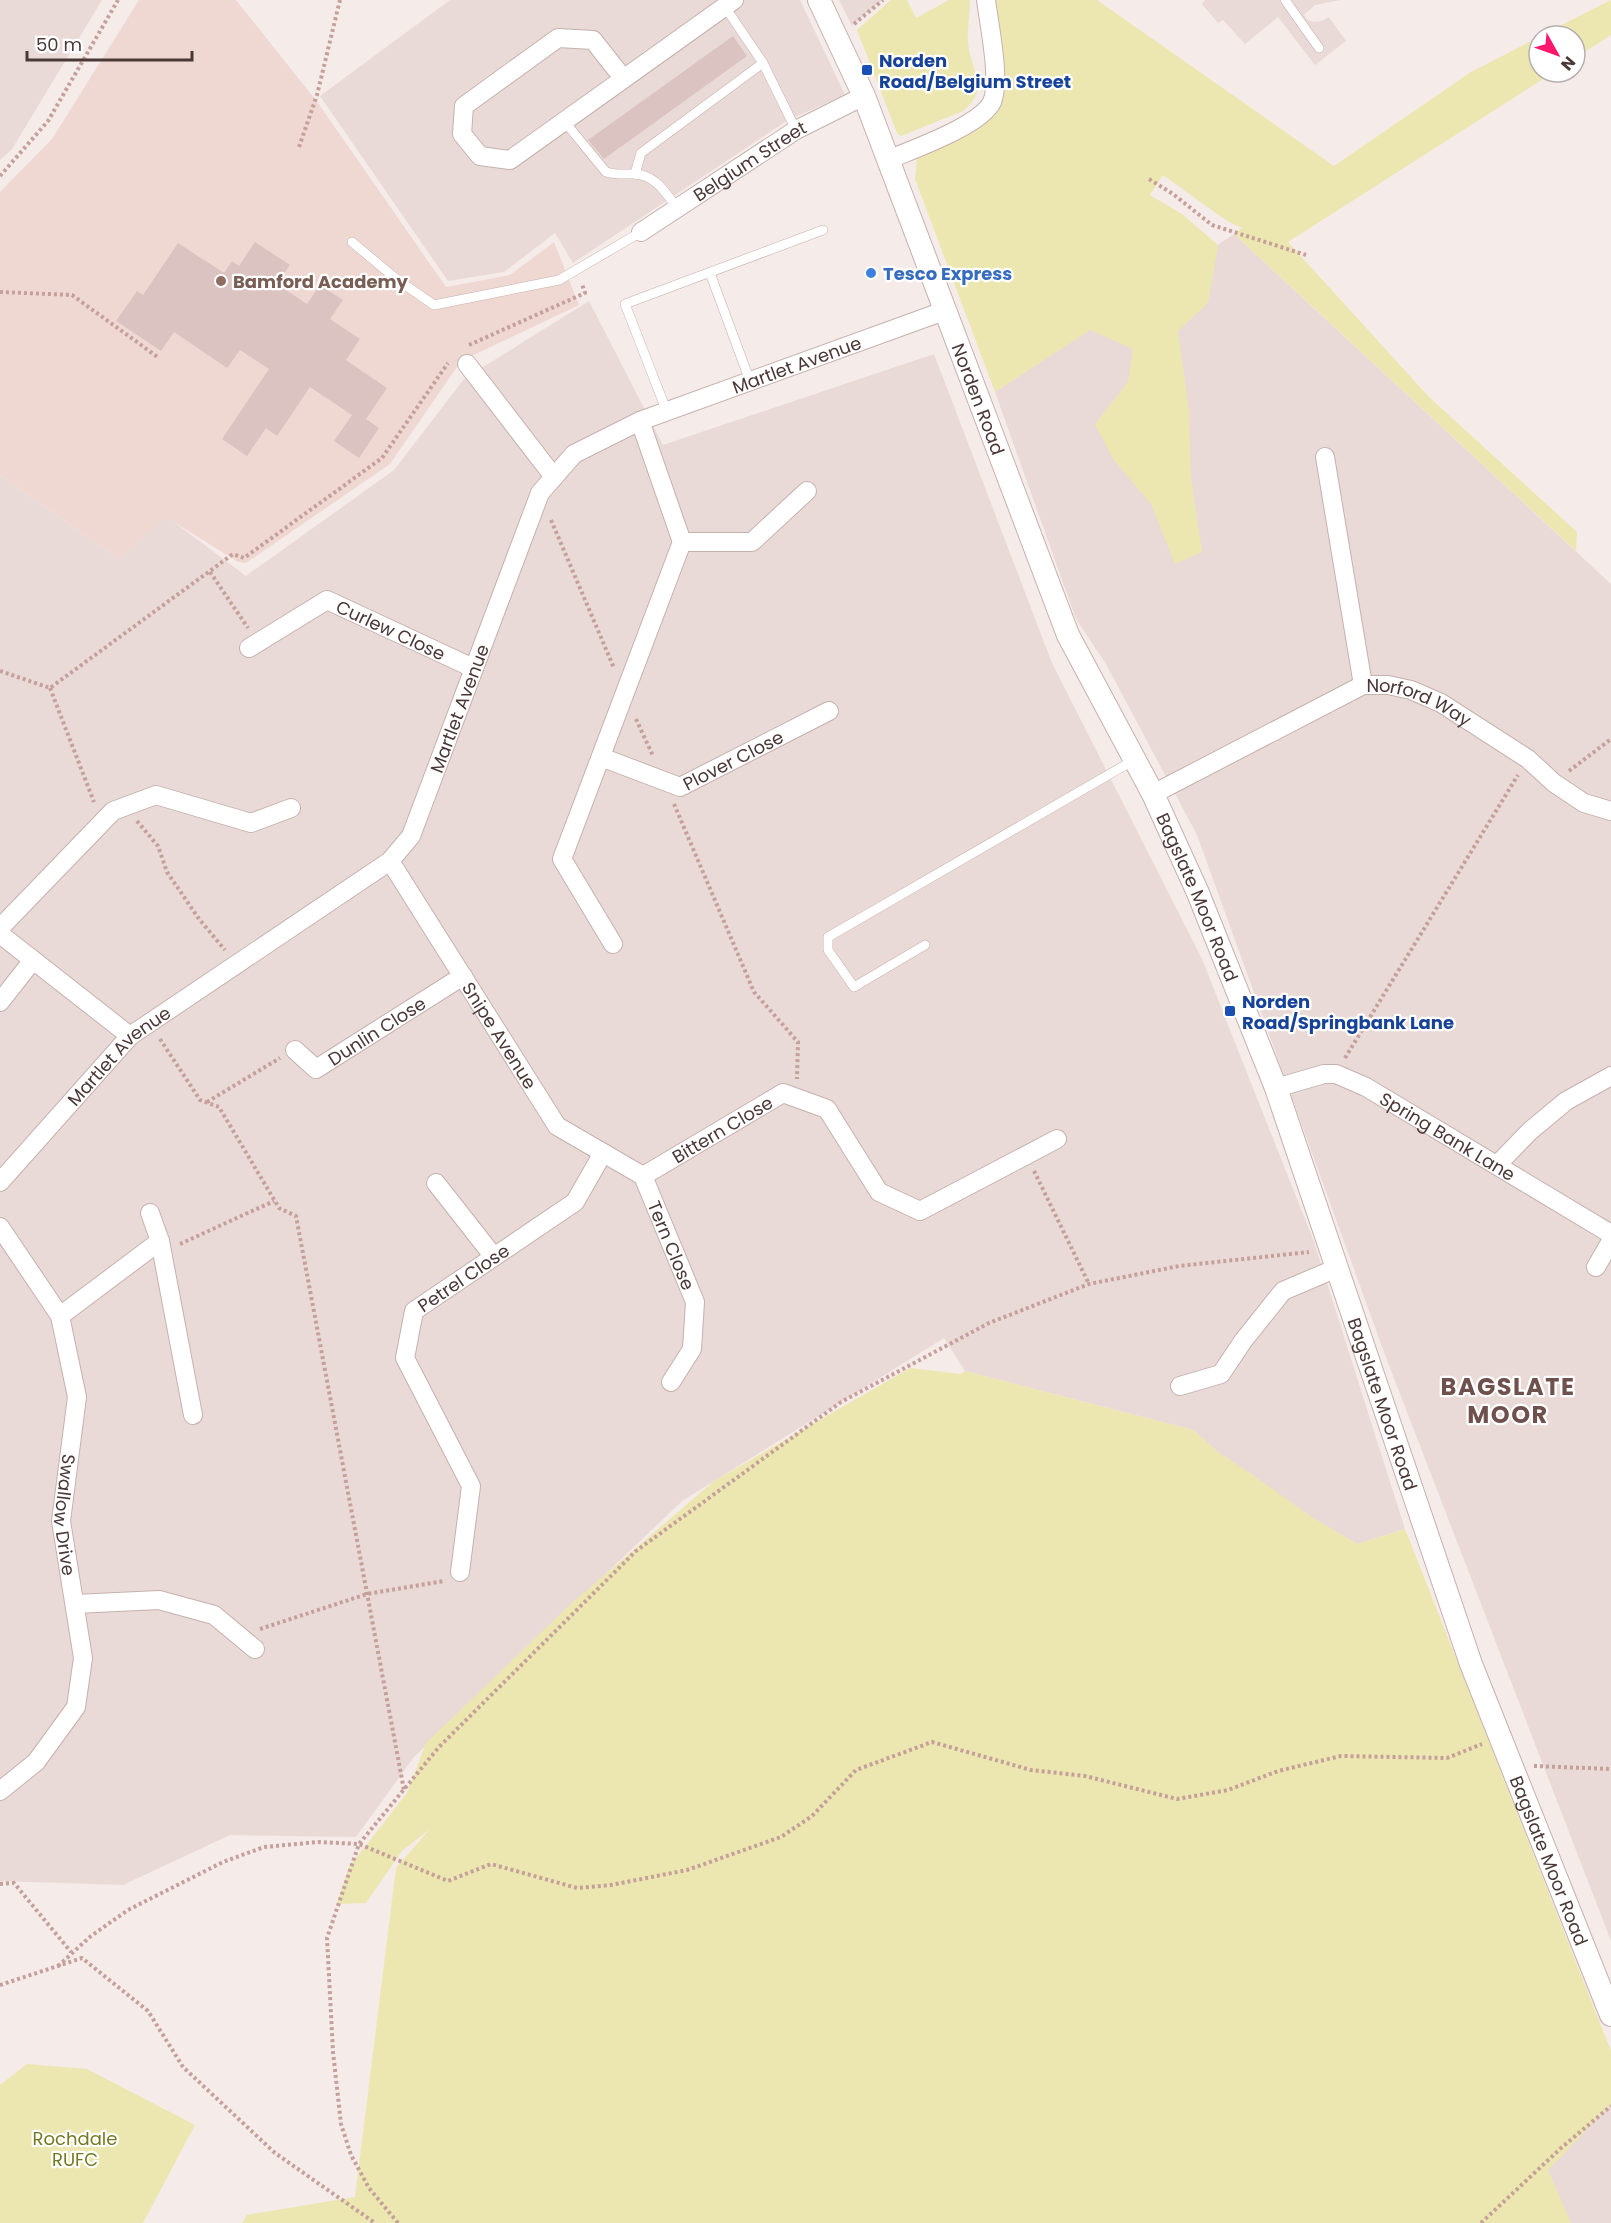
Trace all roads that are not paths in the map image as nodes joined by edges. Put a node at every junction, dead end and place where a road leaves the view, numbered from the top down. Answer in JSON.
{"nodes":[{"id":1,"x":819,"y":0,"type":"edge"},
{"id":2,"x":986,"y":0,"type":"edge"},
{"id":3,"x":1285,"y":0,"type":"edge"},
{"id":4,"x":730,"y":3,"type":"edge"},
{"id":5,"x":1319,"y":48,"type":"dead end"},
{"id":6,"x":763,"y":63,"type":"junction"},
{"id":7,"x":623,"y":78,"type":"junction"},
{"id":8,"x":864,"y":96,"type":"junction"},
{"id":9,"x":564,"y":121,"type":"junction"},
{"id":10,"x":796,"y":130,"type":"junction"},
{"id":11,"x":888,"y":160,"type":"junction"},
{"id":12,"x":635,"y":174,"type":"junction"},
{"id":13,"x":677,"y":208,"type":"junction"},
{"id":14,"x":823,"y":230,"type":"dead end"},
{"id":15,"x":641,"y":232,"type":"joint"},
{"id":16,"x":352,"y":242,"type":"dead end"},
{"id":17,"x":710,"y":273,"type":"junction"},
{"id":18,"x":944,"y":311,"type":"junction"},
{"id":19,"x":458,"y":362,"type":"road end"},
{"id":20,"x":750,"y":381,"type":"junction"},
{"id":21,"x":667,"y":412,"type":"junction"},
{"id":22,"x":640,"y":421,"type":"junction"},
{"id":23,"x":1325,"y":457,"type":"dead end"},
{"id":24,"x":554,"y":477,"type":"junction"},
{"id":25,"x":807,"y":491,"type":"dead end"},
{"id":26,"x":682,"y":542,"type":"junction"},
{"id":27,"x":254,"y":645,"type":"road end"},
{"id":28,"x":473,"y":668,"type":"junction"},
{"id":29,"x":1363,"y":685,"type":"junction"},
{"id":30,"x":829,"y":711,"type":"dead end"},
{"id":31,"x":601,"y":757,"type":"junction"},
{"id":32,"x":1134,"y":760,"type":"junction"},
{"id":33,"x":1153,"y":794,"type":"junction"},
{"id":34,"x":291,"y":808,"type":"dead end"},
{"id":35,"x":1611,"y":811,"type":"edge"},
{"id":36,"x":390,"y":861,"type":"junction"},
{"id":37,"x":0,"y":928,"type":"edge"},
{"id":38,"x":0,"y":934,"type":"edge"},
{"id":39,"x":612,"y":944,"type":"dead end"},
{"id":40,"x":925,"y":945,"type":"dead end"},
{"id":41,"x":33,"y":960,"type":"junction"},
{"id":42,"x":463,"y":976,"type":"junction"},
{"id":43,"x":0,"y":1002,"type":"edge"},
{"id":44,"x":130,"y":1036,"type":"junction"},
{"id":45,"x":295,"y":1050,"type":"road end"},
{"id":46,"x":1611,"y":1076,"type":"edge"},
{"id":47,"x":1276,"y":1088,"type":"junction"},
{"id":48,"x":1056,"y":1140,"type":"dead end"},
{"id":49,"x":603,"y":1153,"type":"junction"},
{"id":50,"x":1497,"y":1165,"type":"junction"},
{"id":51,"x":643,"y":1176,"type":"junction"},
{"id":52,"x":0,"y":1182,"type":"edge"},
{"id":53,"x":436,"y":1183,"type":"dead end"},
{"id":54,"x":150,"y":1213,"type":"dead end"},
{"id":55,"x":0,"y":1227,"type":"edge"},
{"id":56,"x":1611,"y":1234,"type":"edge"},
{"id":57,"x":1611,"y":1240,"type":"edge"},
{"id":58,"x":161,"y":1246,"type":"junction"},
{"id":59,"x":494,"y":1257,"type":"junction"},
{"id":60,"x":1334,"y":1259,"type":"junction"},
{"id":61,"x":1596,"y":1267,"type":"dead end"},
{"id":62,"x":60,"y":1316,"type":"junction"},
{"id":63,"x":670,"y":1382,"type":"dead end"},
{"id":64,"x":1180,"y":1386,"type":"dead end"},
{"id":65,"x":193,"y":1415,"type":"dead end"},
{"id":66,"x":460,"y":1572,"type":"road end"},
{"id":67,"x":75,"y":1604,"type":"junction"},
{"id":68,"x":255,"y":1649,"type":"dead end"},
{"id":69,"x":0,"y":1791,"type":"edge"},
{"id":70,"x":1611,"y":2015,"type":"edge"}],
"edges":[{"from":1,"to":8,"type":"street","name":"Norden Road"},
{"from":2,"to":11,"type":"street"},
{"from":3,"to":5,"type":"lane"},
{"from":4,"to":6,"type":"lane"},
{"from":4,"to":7,"type":"street"},
{"from":6,"to":10,"type":"lane"},
{"from":6,"to":12,"type":"lane"},
{"from":7,"to":9,"type":"street"},
{"from":7,"to":9,"type":"street"},
{"from":8,"to":10,"type":"street","name":"Belgium Street"},
{"from":8,"to":11,"type":"street","name":"Norden Road"},
{"from":9,"to":12,"type":"lane"},
{"from":10,"to":13,"type":"street","name":"Belgium Street"},
{"from":11,"to":18,"type":"street","name":"Norden Road"},
{"from":12,"to":13,"type":"lane"},
{"from":13,"to":15,"type":"street","name":"Belgium Street"},
{"from":14,"to":17,"type":"lane"},
{"from":15,"to":16,"type":"lane"},
{"from":17,"to":20,"type":"lane"},
{"from":17,"to":21,"type":"lane"},
{"from":18,"to":20,"type":"street","name":"Martlet Avenue"},
{"from":18,"to":32,"type":"street","name":"Norden Road"},
{"from":19,"to":24,"type":"street"},
{"from":20,"to":21,"type":"street","name":"Martlet Avenue"},
{"from":21,"to":22,"type":"street","name":"Martlet Avenue"},
{"from":22,"to":24,"type":"street","name":"Martlet Avenue"},
{"from":22,"to":26,"type":"street"},
{"from":23,"to":29,"type":"street"},
{"from":24,"to":28,"type":"street","name":"Martlet Avenue"},
{"from":25,"to":26,"type":"street"},
{"from":26,"to":31,"type":"street"},
{"from":27,"to":28,"type":"street","name":"Curlew Close"},
{"from":28,"to":36,"type":"street","name":"Martlet Avenue"},
{"from":29,"to":33,"type":"street","name":"Norford Way"},
{"from":29,"to":35,"type":"street","name":"Norford Way"},
{"from":30,"to":31,"type":"street","name":"Plover Close"},
{"from":31,"to":39,"type":"street"},
{"from":32,"to":33,"type":"street","name":"Norden Road"},
{"from":32,"to":40,"type":"lane"},
{"from":33,"to":47,"type":"street","name":"Bagslate Moor Road"},
{"from":34,"to":37,"type":"street"},
{"from":36,"to":42,"type":"street","name":"Snipe Avenue"},
{"from":36,"to":44,"type":"street","name":"Martlet Avenue"},
{"from":38,"to":41,"type":"street"},
{"from":41,"to":43,"type":"street"},
{"from":41,"to":44,"type":"street"},
{"from":42,"to":45,"type":"street","name":"Dunlin Close"},
{"from":42,"to":49,"type":"street","name":"Snipe Avenue"},
{"from":44,"to":52,"type":"street","name":"Martlet Avenue"},
{"from":46,"to":50,"type":"street"},
{"from":47,"to":50,"type":"street","name":"Spring Bank Lane"},
{"from":47,"to":60,"type":"street","name":"Bagslate Moor Road"},
{"from":48,"to":51,"type":"street","name":"Bittern Close"},
{"from":49,"to":51,"type":"street","name":"Snipe Avenue"},
{"from":49,"to":59,"type":"street","name":"Petrel Close"},
{"from":50,"to":56,"type":"street","name":"Spring Bank Lane"},
{"from":51,"to":63,"type":"street","name":"Tern Close"},
{"from":53,"to":59,"type":"street"},
{"from":54,"to":58,"type":"street"},
{"from":55,"to":62,"type":"street","name":"Swallow Drive"},
{"from":57,"to":61,"type":"street"},
{"from":58,"to":62,"type":"street"},
{"from":58,"to":65,"type":"street"},
{"from":59,"to":66,"type":"street","name":"Petrel Close"},
{"from":60,"to":64,"type":"street"},
{"from":60,"to":70,"type":"street","name":"Bagslate Moor Road"},
{"from":62,"to":67,"type":"street","name":"Swallow Drive"},
{"from":67,"to":68,"type":"street"},
{"from":67,"to":69,"type":"street","name":"Swallow Drive"}]}
